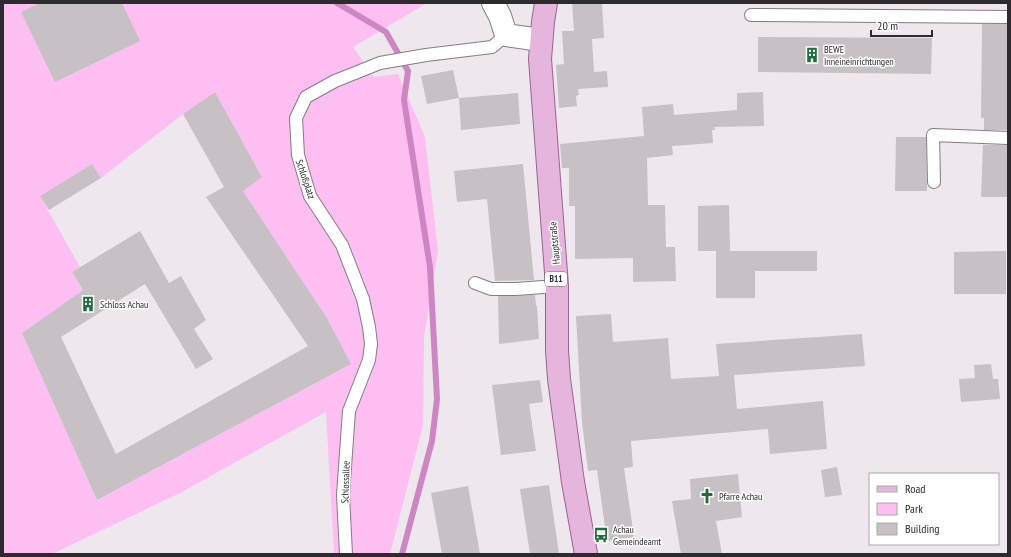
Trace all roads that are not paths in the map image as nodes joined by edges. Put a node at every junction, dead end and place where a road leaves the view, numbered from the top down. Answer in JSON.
{"nodes":[{"id":1,"x":493,"y":3,"type":"edge"},
{"id":2,"x":546,"y":3,"type":"edge"},
{"id":3,"x":752,"y":15,"type":"dead end"},
{"id":4,"x":1008,"y":17,"type":"edge"},
{"id":5,"x":506,"y":35,"type":"junction"},
{"id":6,"x":541,"y":40,"type":"junction"},
{"id":7,"x":1008,"y":138,"type":"edge"},
{"id":8,"x":934,"y":182,"type":"dead end"},
{"id":9,"x":475,"y":283,"type":"dead end"},
{"id":10,"x":557,"y":286,"type":"junction"},
{"id":11,"x":349,"y":411,"type":"joint"},
{"id":12,"x":346,"y":554,"type":"edge"},
{"id":13,"x":586,"y":554,"type":"edge"}],
"edges":[{"from":1,"to":5,"type":"street"},
{"from":2,"to":6,"type":"main road","name":"Hauptstraße","number":"B11"},
{"from":3,"to":4,"type":"lane"},
{"from":5,"to":6,"type":"street"},
{"from":5,"to":11,"type":"lane","name":"Schloßplatz"},
{"from":6,"to":10,"type":"main road","name":"Hauptstraße","number":"B11"},
{"from":7,"to":8,"type":"lane"},
{"from":9,"to":10,"type":"lane"},
{"from":10,"to":13,"type":"main road","name":"Hauptstraße","number":"B11"},
{"from":11,"to":12,"type":"lane","name":"Schlossallee"}]}
